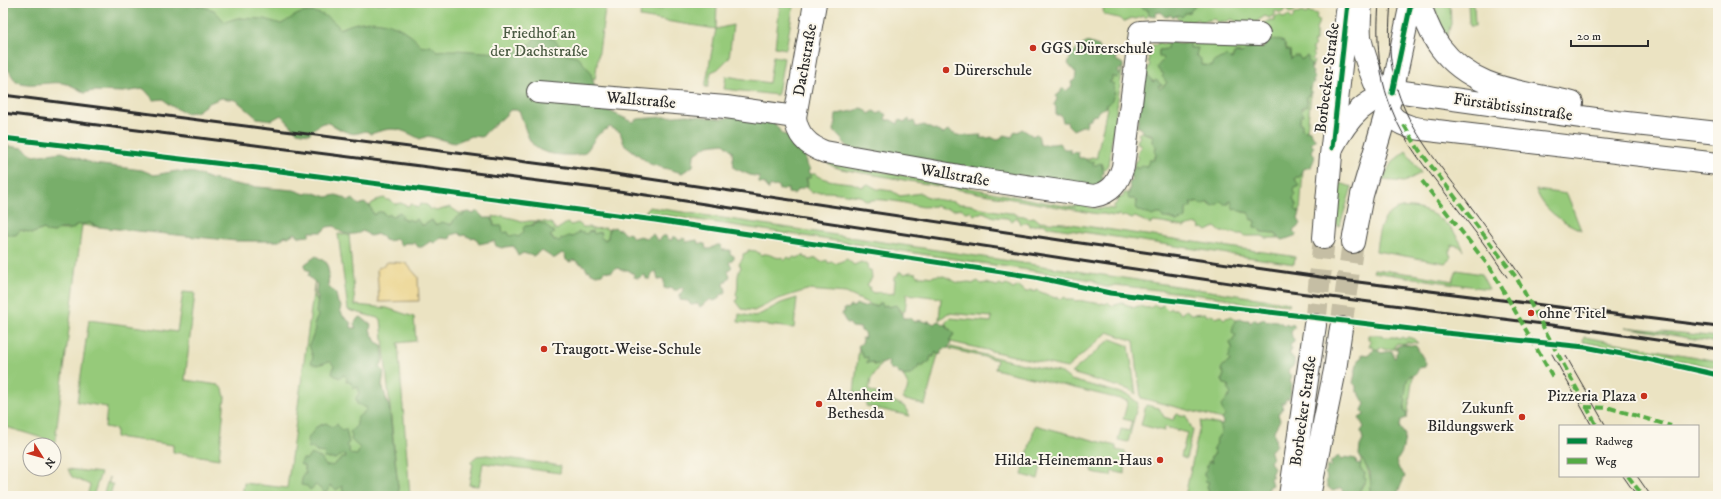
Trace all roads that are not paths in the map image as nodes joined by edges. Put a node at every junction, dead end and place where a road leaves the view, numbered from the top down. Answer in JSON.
{"nodes":[{"id":1,"x":815,"y":3,"type":"edge"},
{"id":2,"x":1348,"y":3,"type":"edge"},
{"id":3,"x":1361,"y":3,"type":"edge"},
{"id":4,"x":1411,"y":3,"type":"edge"},
{"id":5,"x":1419,"y":3,"type":"edge"},
{"id":6,"x":1259,"y":34,"type":"dead end"},
{"id":7,"x":538,"y":92,"type":"dead end"},
{"id":8,"x":1387,"y":99,"type":"junction"},
{"id":9,"x":795,"y":117,"type":"junction"},
{"id":10,"x":1625,"y":123,"type":"junction"},
{"id":11,"x":1718,"y":133,"type":"edge"},
{"id":12,"x":1332,"y":148,"type":"junction"},
{"id":13,"x":1718,"y":164,"type":"edge"},
{"id":14,"x":1324,"y":238,"type":"tunnel mouth"},
{"id":15,"x":1353,"y":242,"type":"tunnel mouth"},
{"id":16,"x":1315,"y":325,"type":"tunnel mouth"},
{"id":17,"x":1342,"y":328,"type":"tunnel mouth"},
{"id":18,"x":1290,"y":496,"type":"edge"},
{"id":19,"x":1310,"y":496,"type":"edge"}],
"edges":[{"from":1,"to":9,"type":"street","name":"Dachstraße"},
{"from":2,"to":12,"type":"street","name":"Borbecker Straße"},
{"from":3,"to":8,"type":"street","name":"Borbecker Straße"},
{"from":4,"to":8,"type":"street"},
{"from":5,"to":10,"type":"street"},
{"from":6,"to":9,"type":"street","name":"Wallstraße"},
{"from":7,"to":9,"type":"street","name":"Wallstraße"},
{"from":8,"to":10,"type":"street","name":"Fürstäbtissinstraße"},
{"from":8,"to":12,"type":"street","name":"Fürstäbtissinstraße"},
{"from":8,"to":13,"type":"street","name":"Fürstäbtissinstraße"},
{"from":8,"to":15,"type":"street"},
{"from":10,"to":11,"type":"street","name":"Fürstäbtissinstraße"},
{"from":12,"to":14,"type":"street","name":"Borbecker Straße"},
{"from":16,"to":18,"type":"street","name":"Borbecker Straße"},
{"from":17,"to":19,"type":"street","name":"Borbecker Straße"}]}
